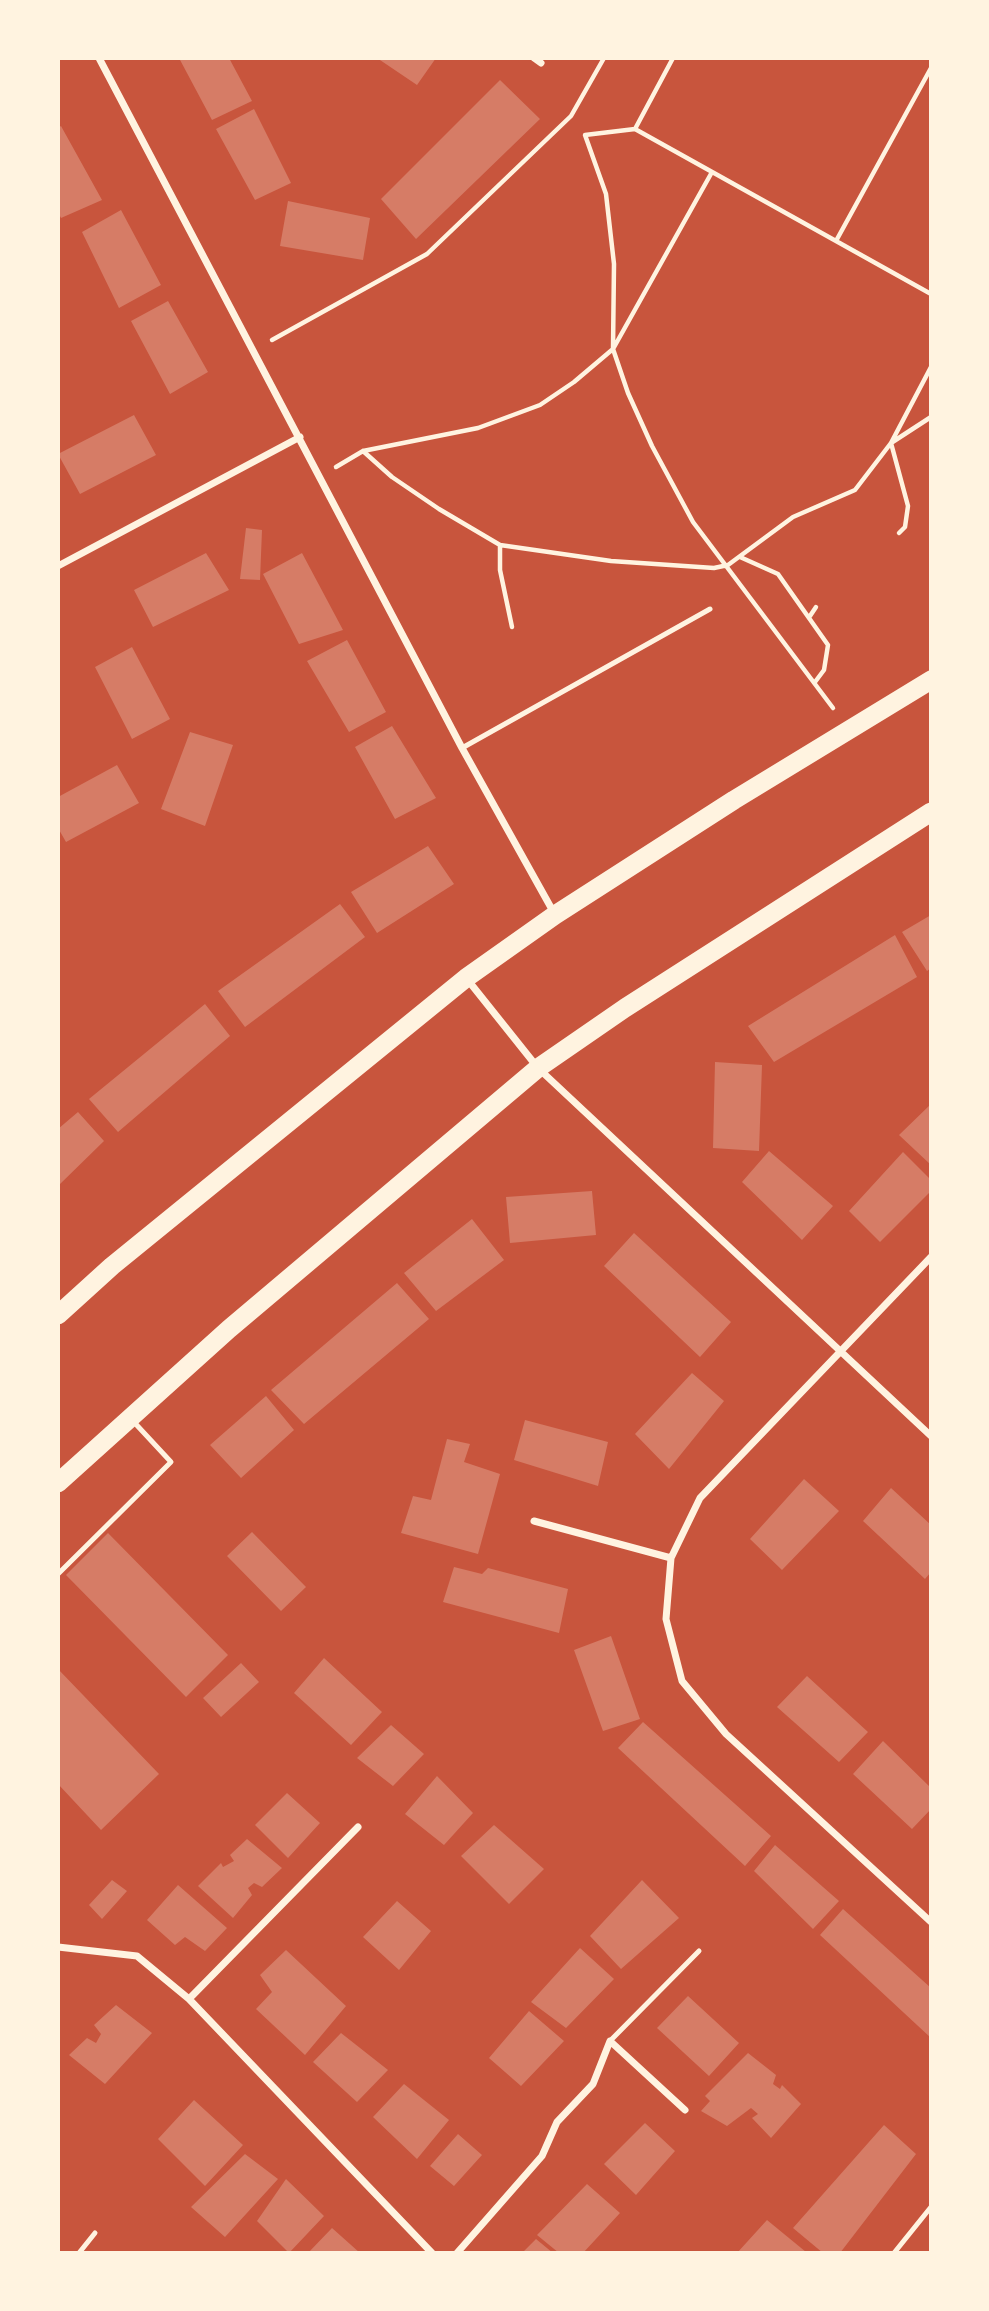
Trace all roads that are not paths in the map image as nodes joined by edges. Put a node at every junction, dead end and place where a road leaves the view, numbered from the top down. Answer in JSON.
{"nodes":[{"id":1,"x":99,"y":58,"type":"edge"},
{"id":2,"x":534,"y":58,"type":"edge"},
{"id":3,"x":541,"y":63,"type":"dead end"},
{"id":4,"x":300,"y":437,"type":"junction"},
{"id":5,"x":58,"y":566,"type":"edge"},
{"id":6,"x":710,"y":609,"type":"dead end"},
{"id":7,"x":931,"y":680,"type":"edge"},
{"id":8,"x":462,"y":748,"type":"junction"},
{"id":9,"x":931,"y":812,"type":"edge"},
{"id":10,"x":555,"y":915,"type":"junction"},
{"id":11,"x":466,"y":978,"type":"junction"},
{"id":12,"x":538,"y":1068,"type":"junction"},
{"id":13,"x":931,"y":1257,"type":"edge"},
{"id":14,"x":58,"y":1315,"type":"edge"},
{"id":15,"x":842,"y":1351,"type":"junction"},
{"id":16,"x":130,"y":1418,"type":"junction"},
{"id":17,"x":931,"y":1436,"type":"edge"},
{"id":18,"x":58,"y":1483,"type":"edge"},
{"id":19,"x":534,"y":1521,"type":"dead end"},
{"id":20,"x":671,"y":1558,"type":"junction"},
{"id":21,"x":58,"y":1574,"type":"edge"},
{"id":22,"x":358,"y":1827,"type":"dead end"},
{"id":23,"x":931,"y":1922,"type":"edge"},
{"id":24,"x":58,"y":1947,"type":"edge"},
{"id":25,"x":699,"y":1951,"type":"dead end"},
{"id":26,"x":189,"y":1999,"type":"junction"},
{"id":27,"x":610,"y":2041,"type":"junction"},
{"id":28,"x":685,"y":2110,"type":"dead end"},
{"id":29,"x":931,"y":2207,"type":"edge"},
{"id":30,"x":95,"y":2233,"type":"dead end"},
{"id":31,"x":79,"y":2253,"type":"edge"},
{"id":32,"x":432,"y":2253,"type":"edge"},
{"id":33,"x":457,"y":2253,"type":"edge"},
{"id":34,"x":894,"y":2253,"type":"edge"}],
"edges":[{"from":1,"to":4,"type":"street"},
{"from":2,"to":3,"type":"street"},
{"from":4,"to":5,"type":"street"},
{"from":4,"to":8,"type":"street"},
{"from":6,"to":8,"type":"lane"},
{"from":7,"to":10,"type":"highway"},
{"from":8,"to":10,"type":"street"},
{"from":9,"to":12,"type":"highway"},
{"from":10,"to":11,"type":"highway"},
{"from":11,"to":12,"type":"street"},
{"from":11,"to":14,"type":"highway"},
{"from":12,"to":15,"type":"street"},
{"from":12,"to":16,"type":"highway"},
{"from":13,"to":15,"type":"street"},
{"from":15,"to":17,"type":"street"},
{"from":15,"to":20,"type":"street"},
{"from":16,"to":18,"type":"highway"},
{"from":16,"to":21,"type":"lane"},
{"from":19,"to":20,"type":"street"},
{"from":20,"to":23,"type":"street"},
{"from":22,"to":26,"type":"street"},
{"from":24,"to":26,"type":"street"},
{"from":25,"to":27,"type":"lane"},
{"from":26,"to":32,"type":"street"},
{"from":27,"to":28,"type":"street"},
{"from":27,"to":33,"type":"street"},
{"from":29,"to":34,"type":"lane"},
{"from":30,"to":31,"type":"lane"}]}
